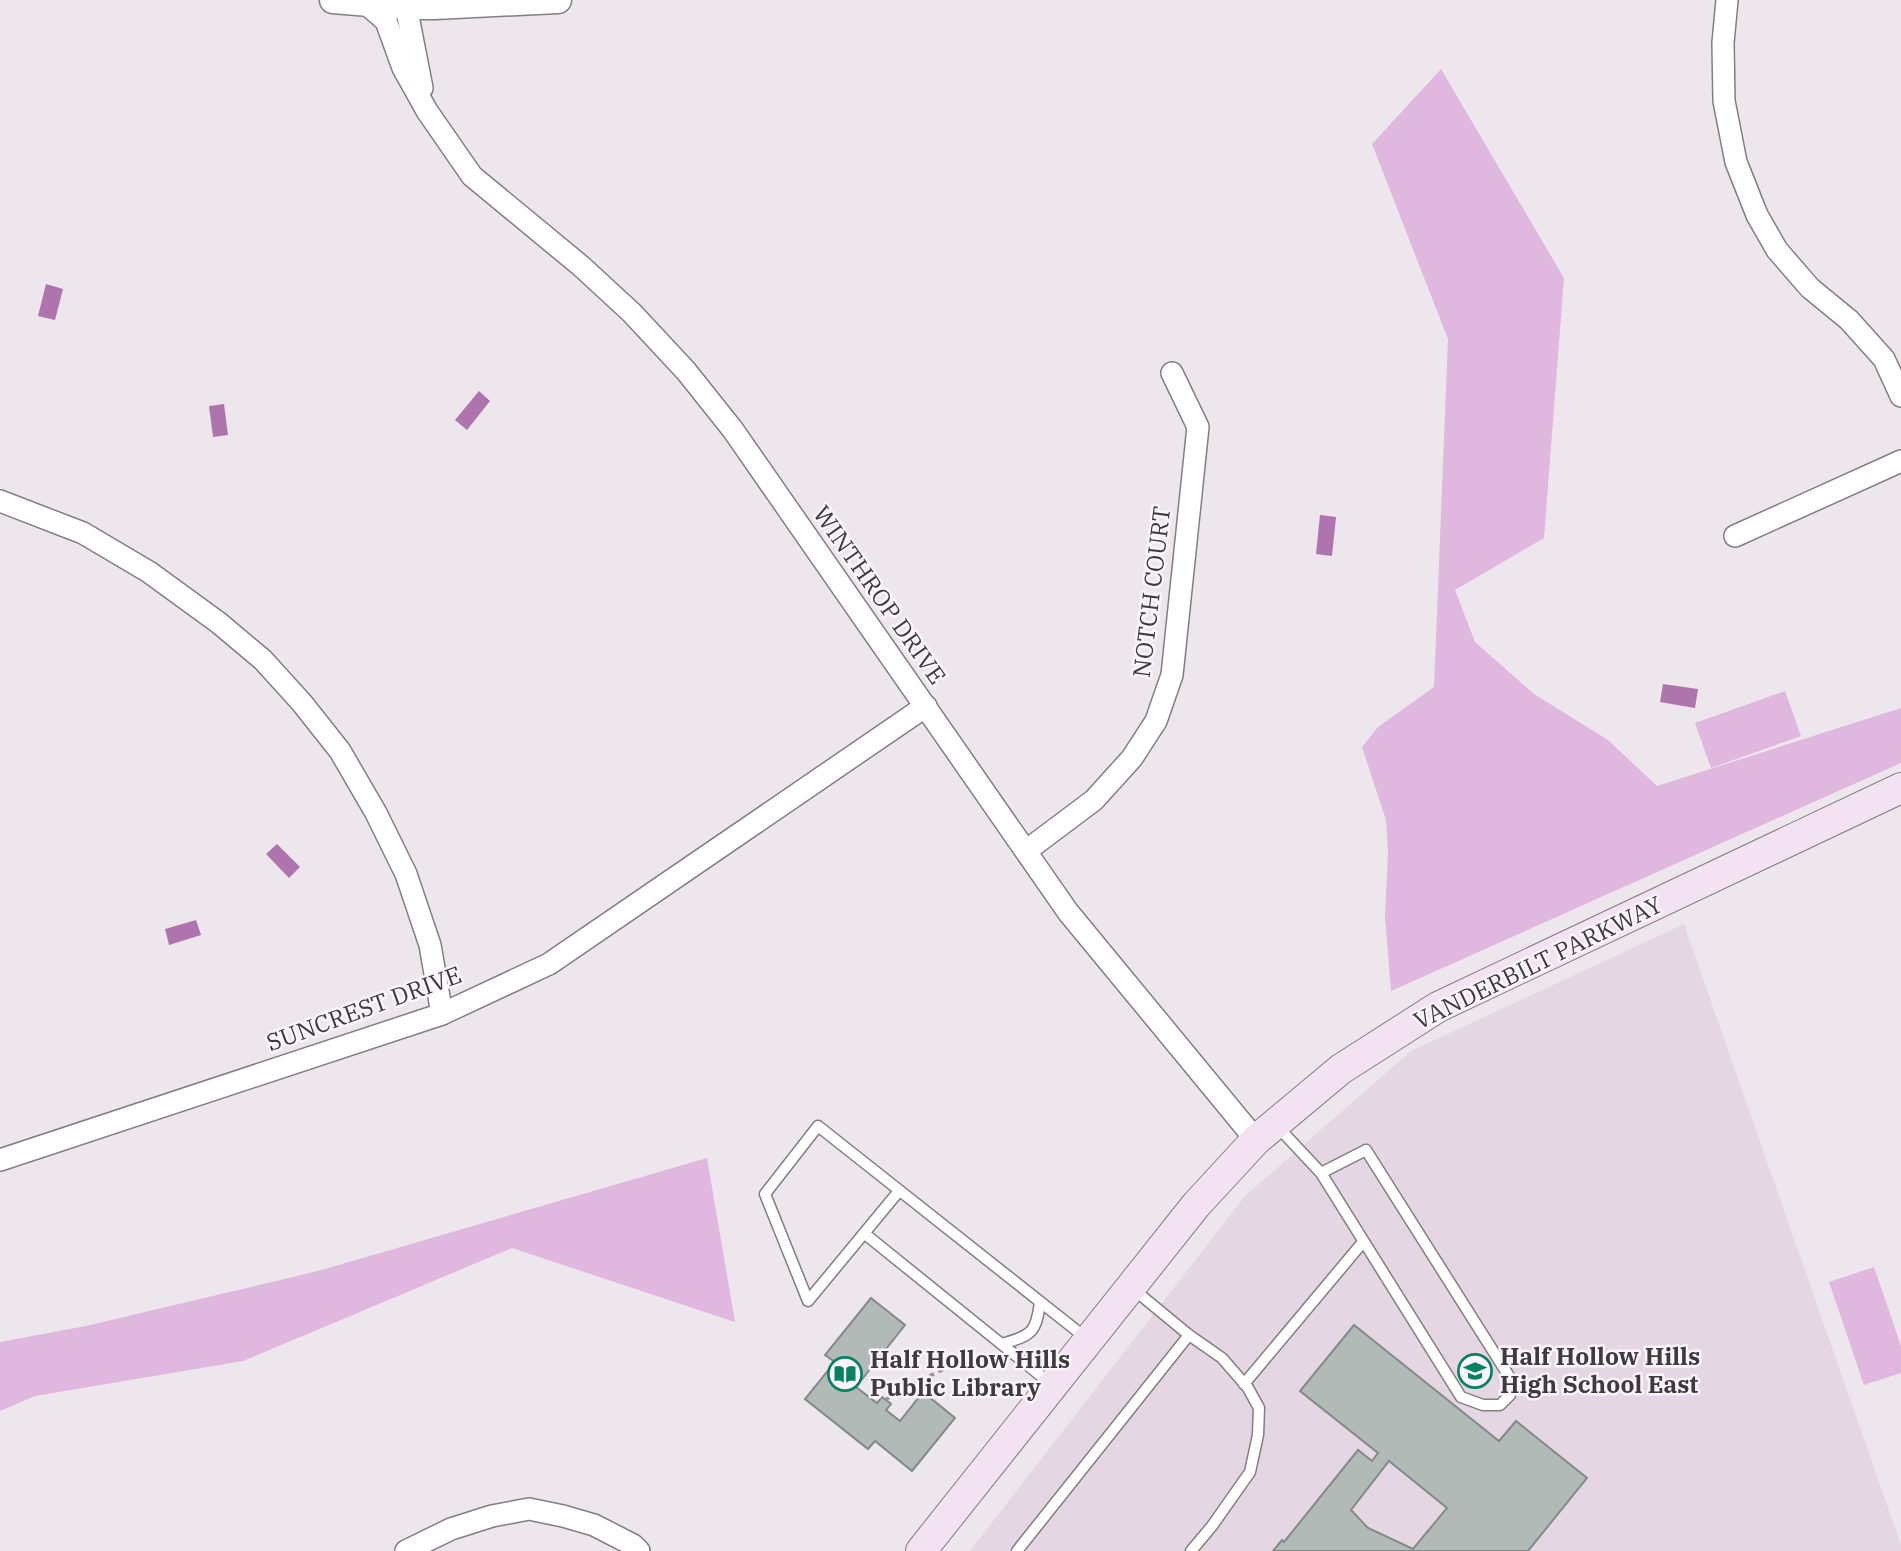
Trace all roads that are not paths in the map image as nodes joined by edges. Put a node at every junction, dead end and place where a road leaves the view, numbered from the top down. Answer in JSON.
{"nodes":[{"id":1,"x":333,"y":0,"type":"edge"},
{"id":2,"x":558,"y":0,"type":"edge"},
{"id":3,"x":1727,"y":0,"type":"edge"},
{"id":4,"x":364,"y":2,"type":"edge"},
{"id":5,"x":406,"y":6,"type":"junction"},
{"id":6,"x":427,"y":111,"type":"junction"},
{"id":7,"x":1172,"y":373,"type":"dead end"},
{"id":8,"x":1901,"y":396,"type":"edge"},
{"id":9,"x":1901,"y":461,"type":"edge"},
{"id":10,"x":0,"y":501,"type":"edge"},
{"id":11,"x":1735,"y":536,"type":"dead end"},
{"id":12,"x":926,"y":706,"type":"junction"},
{"id":13,"x":1901,"y":788,"type":"edge"},
{"id":14,"x":1026,"y":851,"type":"junction"},
{"id":15,"x":442,"y":1014,"type":"junction"},
{"id":16,"x":1266,"y":1132,"type":"junction"},
{"id":17,"x":0,"y":1160,"type":"edge"},
{"id":18,"x":1321,"y":1173,"type":"junction"},
{"id":19,"x":900,"y":1191,"type":"junction"},
{"id":20,"x":865,"y":1234,"type":"junction"},
{"id":21,"x":1363,"y":1242,"type":"junction"},
{"id":22,"x":1131,"y":1287,"type":"junction"},
{"id":23,"x":1040,"y":1302,"type":"junction"},
{"id":24,"x":1189,"y":1335,"type":"junction"},
{"id":25,"x":1088,"y":1340,"type":"junction"},
{"id":26,"x":1002,"y":1344,"type":"junction"},
{"id":27,"x":1244,"y":1384,"type":"junction"},
{"id":28,"x":1052,"y":1385,"type":"junction"},
{"id":29,"x":406,"y":1551,"type":"edge"},
{"id":30,"x":639,"y":1551,"type":"edge"},
{"id":31,"x":921,"y":1551,"type":"edge"},
{"id":32,"x":1017,"y":1551,"type":"edge"},
{"id":33,"x":1191,"y":1551,"type":"edge"}],
"edges":[{"from":1,"to":4,"type":"street"},
{"from":2,"to":5,"type":"street"},
{"from":3,"to":8,"type":"street"},
{"from":4,"to":5,"type":"street"},
{"from":4,"to":6,"type":"street","name":"WINTHROP DRIVE"},
{"from":5,"to":6,"type":"street","name":"WINTHROP DRIVE"},
{"from":6,"to":12,"type":"street","name":"WINTHROP DRIVE"},
{"from":7,"to":14,"type":"street","name":"NOTCH COURT"},
{"from":9,"to":11,"type":"street"},
{"from":10,"to":15,"type":"street"},
{"from":12,"to":14,"type":"street","name":"WINTHROP DRIVE"},
{"from":12,"to":15,"type":"street","name":"SUNCREST DRIVE"},
{"from":13,"to":16,"type":"main road","name":"VANDERBILT PARKWAY"},
{"from":14,"to":16,"type":"street","name":"WINTHROP DRIVE"},
{"from":15,"to":17,"type":"street","name":"SUNCREST DRIVE"},
{"from":16,"to":18,"type":"lane"},
{"from":16,"to":22,"type":"main road","name":"VANDERBILT PARKWAY"},
{"from":18,"to":21,"type":"lane"},
{"from":18,"to":21,"type":"lane"},
{"from":19,"to":20,"type":"lane"},
{"from":19,"to":20,"type":"lane"},
{"from":19,"to":23,"type":"lane"},
{"from":20,"to":26,"type":"lane"},
{"from":21,"to":27,"type":"lane"},
{"from":22,"to":24,"type":"lane"},
{"from":22,"to":25,"type":"main road","name":"VANDERBILT PARKWAY"},
{"from":23,"to":25,"type":"lane"},
{"from":23,"to":26,"type":"lane"},
{"from":24,"to":27,"type":"lane"},
{"from":24,"to":32,"type":"lane"},
{"from":25,"to":28,"type":"main road","name":"VANDERBILT PARKWAY"},
{"from":26,"to":28,"type":"lane"},
{"from":27,"to":33,"type":"lane"},
{"from":28,"to":31,"type":"main road","name":"VANDERBILT PARKWAY"},
{"from":29,"to":30,"type":"street"}]}
